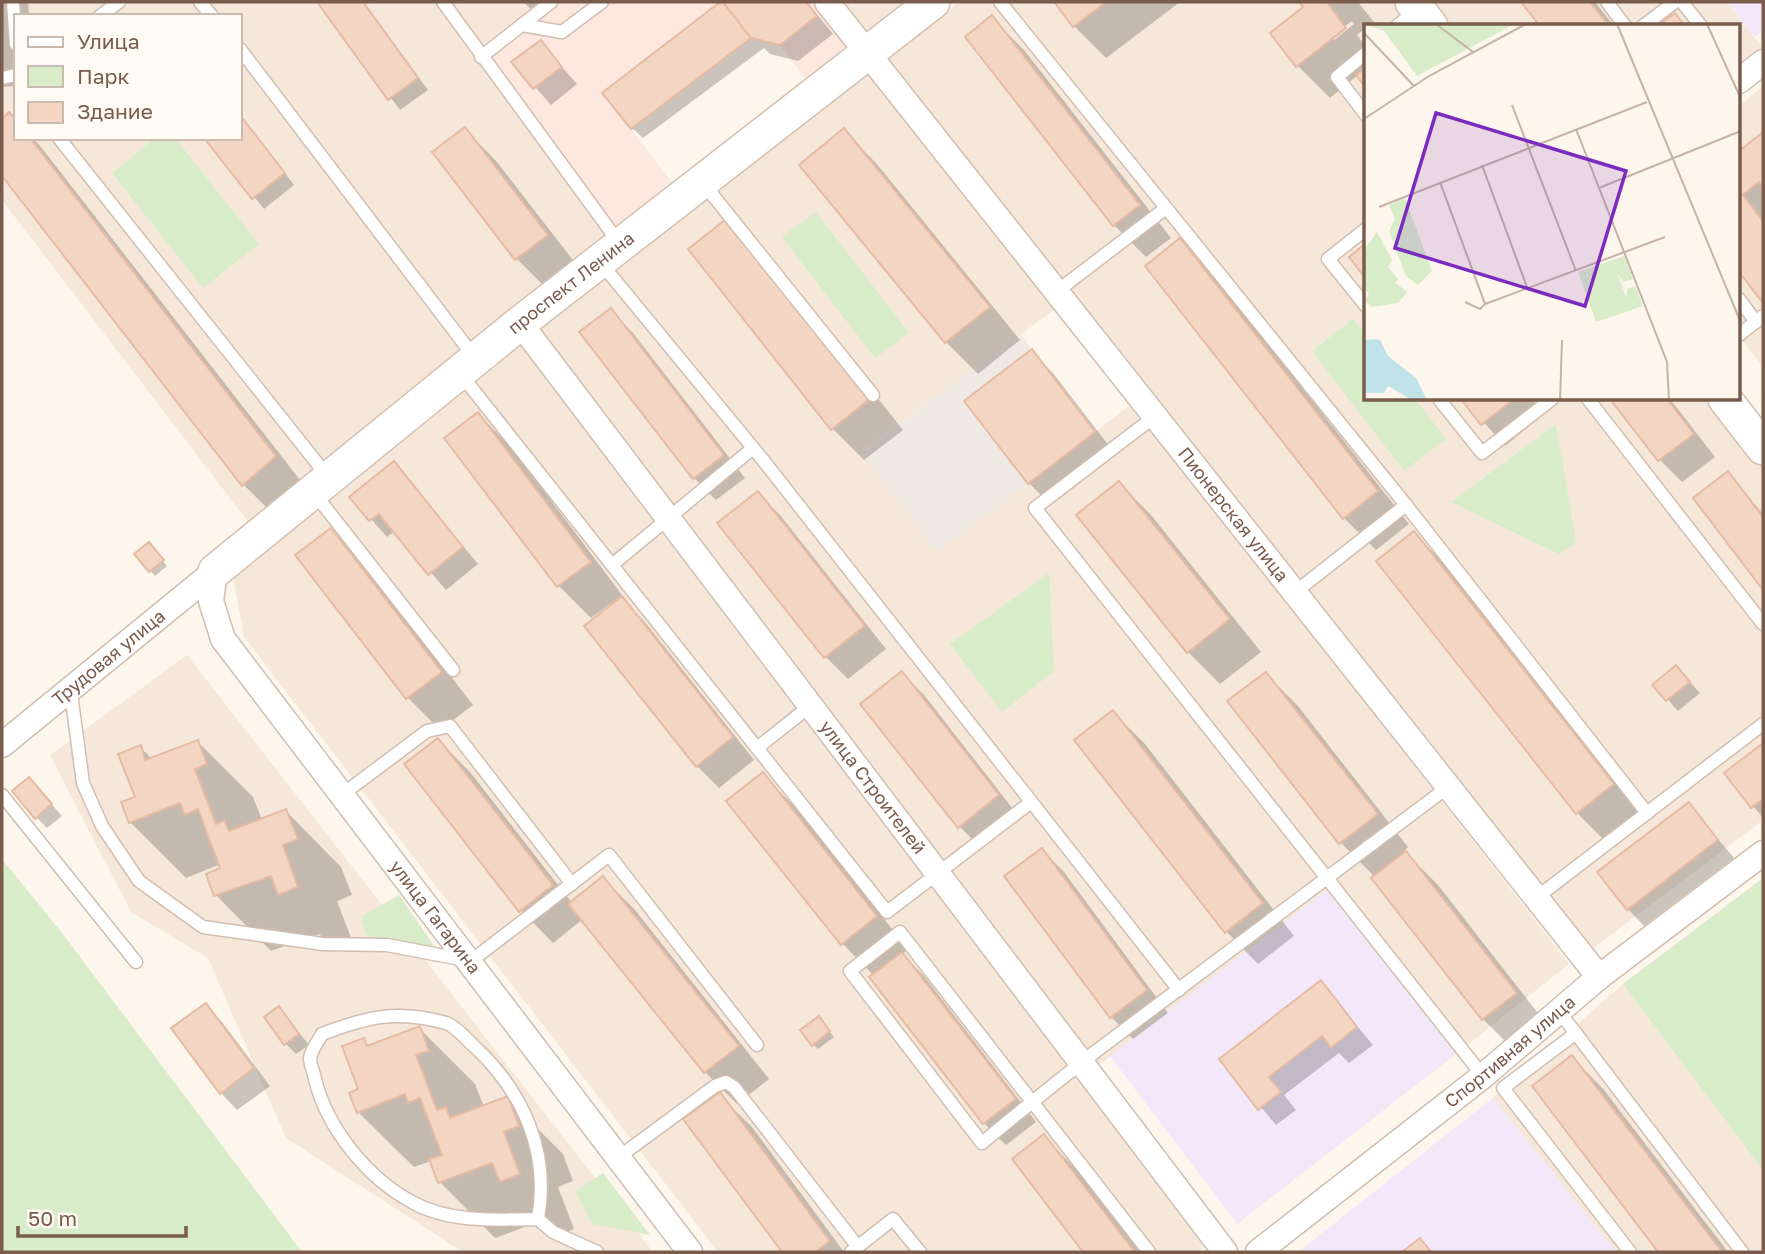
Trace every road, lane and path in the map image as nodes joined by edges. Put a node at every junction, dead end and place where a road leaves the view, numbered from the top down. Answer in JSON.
{"nodes":[{"id":1,"x":119,"y":2,"type":"edge"},
{"id":2,"x":443,"y":2,"type":"edge"},
{"id":3,"x":551,"y":2,"type":"edge"},
{"id":4,"x":602,"y":2,"type":"edge"},
{"id":5,"x":827,"y":2,"type":"edge"},
{"id":6,"x":933,"y":2,"type":"edge"},
{"id":7,"x":1000,"y":2,"type":"edge"},
{"id":8,"x":1607,"y":2,"type":"edge"},
{"id":9,"x":1675,"y":2,"type":"edge"},
{"id":10,"x":1682,"y":2,"type":"edge"},
{"id":11,"x":103,"y":14,"type":"edge"},
{"id":12,"x":1624,"y":24,"type":"edge"},
{"id":13,"x":1646,"y":24,"type":"edge"},
{"id":14,"x":1700,"y":24,"type":"edge"},
{"id":15,"x":522,"y":25,"type":"junction"},
{"id":16,"x":242,"y":52,"type":"edge"},
{"id":17,"x":866,"y":53,"type":"junction"},
{"id":18,"x":1364,"y":55,"type":"edge"},
{"id":19,"x":481,"y":57,"type":"junction"},
{"id":20,"x":1763,"y":62,"type":"edge"},
{"id":21,"x":1740,"y":77,"type":"edge"},
{"id":22,"x":1364,"y":112,"type":"edge"},
{"id":23,"x":61,"y":140,"type":"edge"},
{"id":24,"x":702,"y":182,"type":"junction"},
{"id":25,"x":1166,"y":208,"type":"junction"},
{"id":26,"x":1364,"y":231,"type":"edge"},
{"id":27,"x":610,"y":253,"type":"junction"},
{"id":28,"x":1056,"y":292,"type":"junction"},
{"id":29,"x":1740,"y":300,"type":"edge"},
{"id":30,"x":1364,"y":304,"type":"edge"},
{"id":31,"x":1760,"y":319,"type":"edge"},
{"id":32,"x":520,"y":323,"type":"junction"},
{"id":33,"x":1740,"y":334,"type":"edge"},
{"id":34,"x":467,"y":365,"type":"junction"},
{"id":35,"x":873,"y":395,"type":"dead end"},
{"id":36,"x":1441,"y":401,"type":"edge"},
{"id":37,"x":1549,"y":401,"type":"edge"},
{"id":38,"x":1590,"y":401,"type":"edge"},
{"id":39,"x":1727,"y":401,"type":"edge"},
{"id":40,"x":1154,"y":416,"type":"junction"},
{"id":41,"x":752,"y":448,"type":"junction"},
{"id":42,"x":1763,"y":448,"type":"edge"},
{"id":43,"x":320,"y":483,"type":"junction"},
{"id":44,"x":1406,"y":505,"type":"junction"},
{"id":45,"x":668,"y":518,"type":"junction"},
{"id":46,"x":612,"y":565,"type":"junction"},
{"id":47,"x":215,"y":571,"type":"junction"},
{"id":48,"x":1294,"y":593,"type":"junction"},
{"id":49,"x":1763,"y":624,"type":"edge"},
{"id":50,"x":453,"y":670,"type":"dead end"},
{"id":51,"x":69,"y":686,"type":"junction"},
{"id":52,"x":810,"y":706,"type":"junction"},
{"id":53,"x":1763,"y":724,"type":"edge"},
{"id":54,"x":2,"y":745,"type":"edge"},
{"id":55,"x":757,"y":748,"type":"junction"},
{"id":56,"x":1448,"y":787,"type":"junction"},
{"id":57,"x":343,"y":794,"type":"junction"},
{"id":58,"x":2,"y":795,"type":"edge"},
{"id":59,"x":1031,"y":802,"type":"junction"},
{"id":60,"x":1647,"y":813,"type":"junction"},
{"id":61,"x":1763,"y":853,"type":"edge"},
{"id":62,"x":937,"y":874,"type":"junction"},
{"id":63,"x":1328,"y":878,"type":"junction"},
{"id":64,"x":572,"y":884,"type":"junction"},
{"id":65,"x":1536,"y":898,"type":"junction"},
{"id":66,"x":471,"y":961,"type":"junction"},
{"id":67,"x":136,"y":962,"type":"dead end"},
{"id":68,"x":1599,"y":977,"type":"junction"},
{"id":69,"x":1179,"y":990,"type":"junction"},
{"id":70,"x":1558,"y":1010,"type":"junction"},
{"id":71,"x":1576,"y":1033,"type":"junction"},
{"id":72,"x":757,"y":1045,"type":"dead end"},
{"id":73,"x":1081,"y":1063,"type":"junction"},
{"id":74,"x":1483,"y":1076,"type":"junction"},
{"id":75,"x":1032,"y":1102,"type":"junction"},
{"id":76,"x":619,"y":1157,"type":"junction"},
{"id":77,"x":538,"y":1219,"type":"junction"},
{"id":78,"x":854,"y":1250,"type":"edge"},
{"id":79,"x":597,"y":1252,"type":"edge"},
{"id":80,"x":690,"y":1252,"type":"edge"},
{"id":81,"x":920,"y":1252,"type":"edge"},
{"id":82,"x":1149,"y":1252,"type":"edge"},
{"id":83,"x":1225,"y":1252,"type":"edge"},
{"id":84,"x":1258,"y":1252,"type":"edge"},
{"id":85,"x":1630,"y":1252,"type":"edge"},
{"id":86,"x":1742,"y":1252,"type":"edge"}],
"edges":[{"from":1,"to":11,"type":"lane"},
{"from":2,"to":19,"type":"lane"},
{"from":3,"to":15,"type":"lane"},
{"from":4,"to":15,"type":"lane"},
{"from":5,"to":17,"type":"street","name":"Пионерская улица"},
{"from":6,"to":17,"type":"street","name":"проспект Ленина"},
{"from":7,"to":25,"type":"lane"},
{"from":8,"to":12,"type":"lane"},
{"from":9,"to":13,"type":"lane"},
{"from":10,"to":14,"type":"lane"},
{"from":15,"to":19,"type":"lane"},
{"from":16,"to":34,"type":"lane"},
{"from":17,"to":24,"type":"street","name":"проспект Ленина"},
{"from":17,"to":28,"type":"street","name":"Пионерская улица"},
{"from":18,"to":22,"type":"lane"},
{"from":19,"to":27,"type":"lane"},
{"from":20,"to":21,"type":"street"},
{"from":23,"to":43,"type":"lane"},
{"from":24,"to":27,"type":"street","name":"проспект Ленина"},
{"from":24,"to":35,"type":"lane"},
{"from":25,"to":28,"type":"lane"},
{"from":25,"to":44,"type":"lane"},
{"from":26,"to":30,"type":"lane"},
{"from":27,"to":32,"type":"street","name":"проспект Ленина"},
{"from":27,"to":41,"type":"lane"},
{"from":28,"to":40,"type":"street","name":"Пионерская улица"},
{"from":29,"to":31,"type":"lane"},
{"from":31,"to":33,"type":"lane"},
{"from":32,"to":34,"type":"street","name":"проспект Ленина"},
{"from":32,"to":45,"type":"street","name":"улица Строителей"},
{"from":34,"to":43,"type":"street","name":"проспект Ленина"},
{"from":34,"to":46,"type":"lane"},
{"from":36,"to":37,"type":"lane"},
{"from":38,"to":49,"type":"lane"},
{"from":39,"to":42,"type":"street"},
{"from":40,"to":48,"type":"street","name":"Пионерская улица"},
{"from":40,"to":63,"type":"lane"},
{"from":41,"to":45,"type":"lane"},
{"from":41,"to":59,"type":"lane"},
{"from":43,"to":47,"type":"street","name":"проспект Ленина"},
{"from":43,"to":50,"type":"lane"},
{"from":44,"to":48,"type":"lane"},
{"from":44,"to":60,"type":"lane"},
{"from":45,"to":46,"type":"lane"},
{"from":45,"to":52,"type":"street","name":"улица Строителей"},
{"from":46,"to":55,"type":"lane"},
{"from":47,"to":51,"type":"street","name":"Трудовая улица"},
{"from":47,"to":57,"type":"street","name":"улица Гагарина"},
{"from":48,"to":56,"type":"street","name":"Пионерская улица"},
{"from":51,"to":54,"type":"street","name":"Трудовая улица"},
{"from":51,"to":66,"type":"lane"},
{"from":52,"to":55,"type":"lane"},
{"from":52,"to":62,"type":"street","name":"улица Строителей"},
{"from":53,"to":60,"type":"lane"},
{"from":55,"to":62,"type":"lane"},
{"from":56,"to":63,"type":"lane"},
{"from":56,"to":65,"type":"street","name":"Пионерская улица"},
{"from":57,"to":64,"type":"lane"},
{"from":57,"to":66,"type":"street","name":"улица Гагарина"},
{"from":58,"to":67,"type":"lane"},
{"from":59,"to":62,"type":"lane"},
{"from":59,"to":69,"type":"lane"},
{"from":60,"to":65,"type":"lane"},
{"from":61,"to":68,"type":"street","name":"Спортивная улица"},
{"from":62,"to":73,"type":"street","name":"улица Строителей"},
{"from":63,"to":69,"type":"lane"},
{"from":63,"to":74,"type":"lane"},
{"from":64,"to":66,"type":"lane"},
{"from":64,"to":72,"type":"lane"},
{"from":65,"to":68,"type":"street","name":"Пионерская улица"},
{"from":66,"to":76,"type":"street","name":"улица Гагарина"},
{"from":68,"to":70,"type":"street","name":"Спортивная улица"},
{"from":69,"to":73,"type":"lane"},
{"from":70,"to":71,"type":"lane"},
{"from":70,"to":74,"type":"street","name":"Спортивная улица"},
{"from":71,"to":85,"type":"lane"},
{"from":71,"to":86,"type":"lane"},
{"from":73,"to":75,"type":"lane"},
{"from":73,"to":83,"type":"street","name":"улица Строителей"},
{"from":74,"to":84,"type":"street","name":"Спортивная улица"},
{"from":75,"to":75,"type":"lane"},
{"from":75,"to":82,"type":"lane"},
{"from":76,"to":78,"type":"lane"},
{"from":76,"to":80,"type":"street","name":"улица Гагарина"},
{"from":77,"to":77,"type":"lane"},
{"from":77,"to":79,"type":"lane"},
{"from":78,"to":81,"type":"lane"}]}
